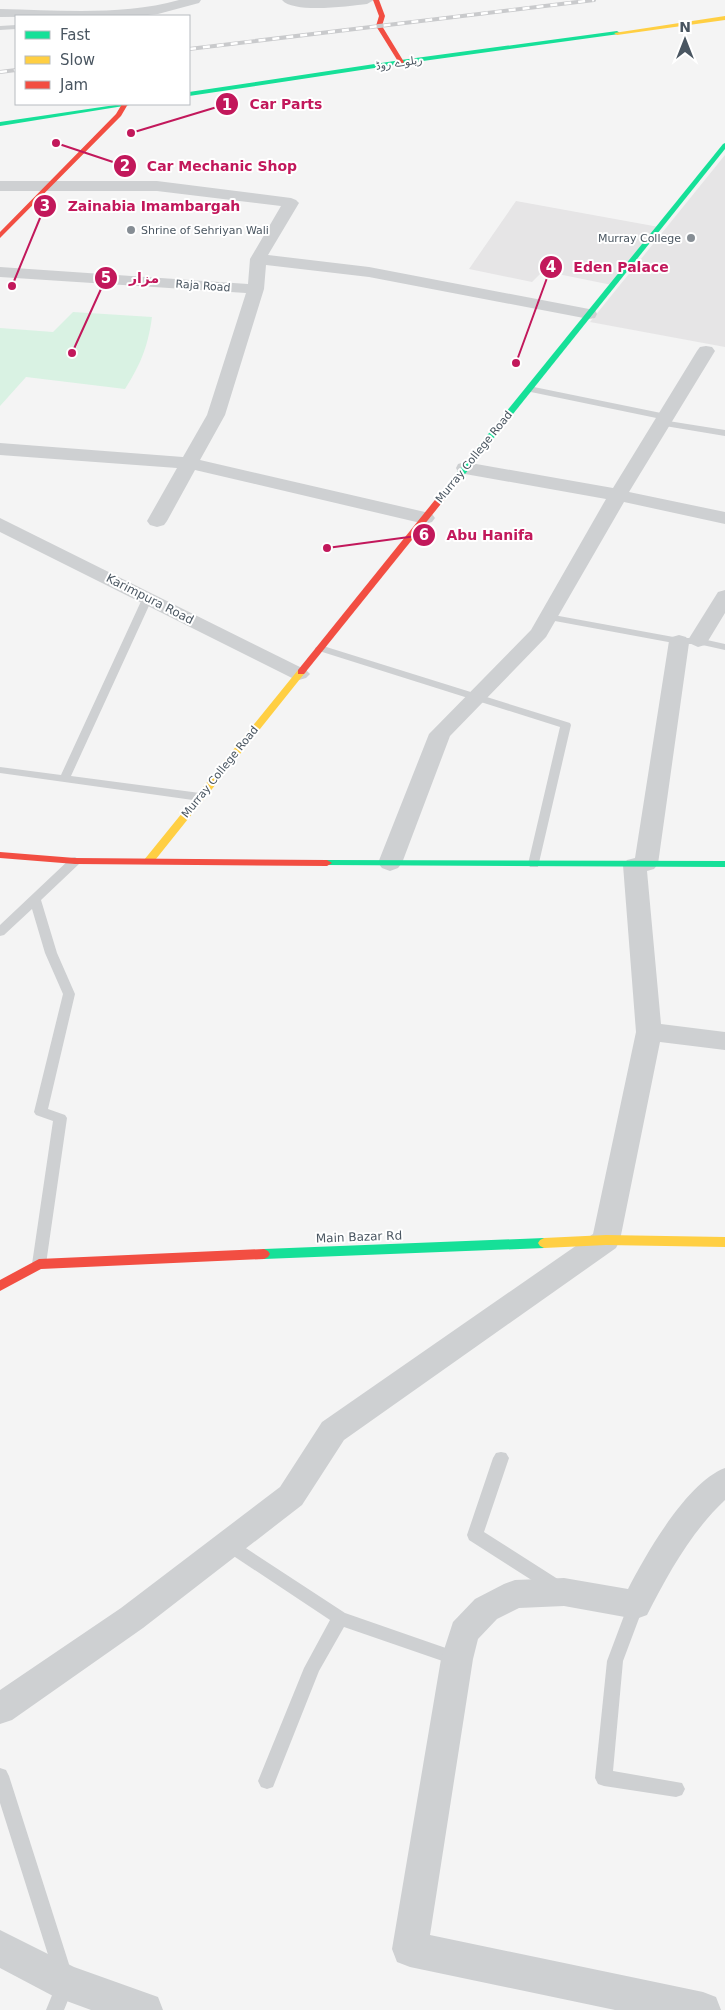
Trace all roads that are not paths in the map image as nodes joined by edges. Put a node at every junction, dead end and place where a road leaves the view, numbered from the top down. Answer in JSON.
{"nodes":[{"id":1,"x":194,"y":0,"type":"edge"},
{"id":2,"x":289,"y":0,"type":"edge"},
{"id":3,"x":367,"y":0,"type":"edge"},
{"id":4,"x":376,"y":0,"type":"edge"},
{"id":5,"x":384,"y":0,"type":"edge"},
{"id":6,"x":725,"y":12,"type":"edge"},
{"id":7,"x":0,"y":13,"type":"edge"},
{"id":8,"x":725,"y":18,"type":"edge"},
{"id":9,"x":725,"y":24,"type":"edge"},
{"id":10,"x":15,"y":27,"type":"edge"},
{"id":11,"x":0,"y":28,"type":"edge"},
{"id":12,"x":505,"y":48,"type":"junction"},
{"id":13,"x":396,"y":63,"type":"junction"},
{"id":14,"x":190,"y":95,"type":"edge"},
{"id":15,"x":119,"y":105,"type":"edge"},
{"id":16,"x":126,"y":105,"type":"edge"},
{"id":17,"x":0,"y":123,"type":"edge"},
{"id":18,"x":725,"y":145,"type":"edge"},
{"id":19,"x":52,"y":185,"type":"junction"},
{"id":20,"x":0,"y":186,"type":"edge"},
{"id":21,"x":0,"y":236,"type":"edge"},
{"id":22,"x":258,"y":259,"type":"junction"},
{"id":23,"x":0,"y":272,"type":"edge"},
{"id":24,"x":256,"y":289,"type":"junction"},
{"id":25,"x":589,"y":314,"type":"junction"},
{"id":26,"x":706,"y":351,"type":"dead end"},
{"id":27,"x":529,"y":389,"type":"junction"},
{"id":28,"x":664,"y":420,"type":"junction"},
{"id":29,"x":725,"y":433,"type":"edge"},
{"id":30,"x":0,"y":449,"type":"edge"},
{"id":31,"x":188,"y":462,"type":"junction"},
{"id":32,"x":465,"y":468,"type":"junction"},
{"id":33,"x":618,"y":495,"type":"junction"},
{"id":34,"x":425,"y":518,"type":"junction"},
{"id":35,"x":725,"y":518,"type":"edge"},
{"id":36,"x":156,"y":521,"type":"dead end"},
{"id":37,"x":0,"y":524,"type":"edge"},
{"id":38,"x":725,"y":596,"type":"edge"},
{"id":39,"x":148,"y":597,"type":"junction"},
{"id":40,"x":548,"y":617,"type":"junction"},
{"id":41,"x":689,"y":641,"type":"junction"},
{"id":42,"x":725,"y":647,"type":"edge"},
{"id":43,"x":320,"y":648,"type":"junction"},
{"id":44,"x":298,"y":674,"type":"junction"},
{"id":45,"x":474,"y":698,"type":"junction"},
{"id":46,"x":0,"y":770,"type":"edge"},
{"id":47,"x":65,"y":778,"type":"junction"},
{"id":48,"x":200,"y":796,"type":"junction"},
{"id":49,"x":0,"y":855,"type":"edge"},
{"id":50,"x":75,"y":861,"type":"junction"},
{"id":51,"x":148,"y":862,"type":"junction"},
{"id":52,"x":390,"y":864,"type":"junction"},
{"id":53,"x":534,"y":864,"type":"junction"},
{"id":54,"x":640,"y":864,"type":"junction"},
{"id":55,"x":725,"y":864,"type":"edge"},
{"id":56,"x":35,"y":899,"type":"junction"},
{"id":57,"x":0,"y":932,"type":"edge"},
{"id":58,"x":649,"y":1032,"type":"junction"},
{"id":59,"x":725,"y":1041,"type":"edge"},
{"id":60,"x":606,"y":1240,"type":"junction"},
{"id":61,"x":725,"y":1242,"type":"edge"},
{"id":62,"x":39,"y":1264,"type":"junction"},
{"id":63,"x":0,"y":1286,"type":"edge"},
{"id":64,"x":501,"y":1458,"type":"dead end"},
{"id":65,"x":725,"y":1481,"type":"edge"},
{"id":66,"x":228,"y":1544,"type":"junction"},
{"id":67,"x":564,"y":1592,"type":"junction"},
{"id":68,"x":636,"y":1605,"type":"junction"},
{"id":69,"x":340,"y":1618,"type":"junction"},
{"id":70,"x":456,"y":1659,"type":"junction"},
{"id":71,"x":0,"y":1709,"type":"edge"},
{"id":72,"x":0,"y":1776,"type":"edge"},
{"id":73,"x":267,"y":1781,"type":"dead end"},
{"id":74,"x":676,"y":1789,"type":"dead end"},
{"id":75,"x":0,"y":1948,"type":"edge"},
{"id":76,"x":61,"y":1996,"type":"edge"},
{"id":77,"x":145,"y":2010,"type":"edge"},
{"id":78,"x":703,"y":2010,"type":"edge"}],
"edges":[{"from":1,"to":7,"type":"street"},
{"from":2,"to":3,"type":"street"},
{"from":4,"to":13,"type":"street"},
{"from":5,"to":13,"type":"street"},
{"from":6,"to":12,"type":"street"},
{"from":8,"to":12,"type":"street","name":"ریلوے روڈ"},
{"from":9,"to":13,"type":"street"},
{"from":10,"to":11,"type":"lane"},
{"from":12,"to":13,"type":"street","name":"ریلوے روڈ"},
{"from":13,"to":14,"type":"street","name":"ریلوے روڈ"},
{"from":15,"to":17,"type":"street"},
{"from":16,"to":19,"type":"street"},
{"from":18,"to":25,"type":"street","name":"Murray College Road"},
{"from":19,"to":20,"type":"street"},
{"from":19,"to":21,"type":"street"},
{"from":19,"to":22,"type":"street"},
{"from":22,"to":24,"type":"street"},
{"from":22,"to":25,"type":"street"},
{"from":23,"to":24,"type":"street","name":"Raja Road"},
{"from":24,"to":31,"type":"street"},
{"from":25,"to":27,"type":"street","name":"Murray College Road"},
{"from":26,"to":28,"type":"street"},
{"from":27,"to":28,"type":"lane"},
{"from":27,"to":32,"type":"street","name":"Murray College Road"},
{"from":28,"to":29,"type":"lane"},
{"from":28,"to":33,"type":"street"},
{"from":30,"to":31,"type":"street"},
{"from":31,"to":34,"type":"street"},
{"from":31,"to":36,"type":"street"},
{"from":32,"to":33,"type":"street"},
{"from":32,"to":34,"type":"street","name":"Murray College Road"},
{"from":33,"to":35,"type":"street"},
{"from":33,"to":40,"type":"street"},
{"from":34,"to":43,"type":"street","name":"Murray College Road"},
{"from":37,"to":39,"type":"street","name":"Karimpura Road"},
{"from":38,"to":41,"type":"street"},
{"from":39,"to":44,"type":"street","name":"Karimpura Road"},
{"from":39,"to":47,"type":"lane"},
{"from":40,"to":41,"type":"lane"},
{"from":40,"to":45,"type":"street"},
{"from":41,"to":42,"type":"lane"},
{"from":41,"to":54,"type":"street"},
{"from":43,"to":44,"type":"street","name":"Murray College Road"},
{"from":43,"to":45,"type":"lane"},
{"from":44,"to":48,"type":"street","name":"Murray College Road"},
{"from":45,"to":52,"type":"street"},
{"from":45,"to":53,"type":"lane"},
{"from":46,"to":47,"type":"lane"},
{"from":47,"to":48,"type":"lane"},
{"from":48,"to":51,"type":"street","name":"Murray College Road"},
{"from":49,"to":50,"type":"street"},
{"from":50,"to":51,"type":"street"},
{"from":50,"to":56,"type":"lane"},
{"from":51,"to":52,"type":"street"},
{"from":52,"to":53,"type":"street"},
{"from":53,"to":54,"type":"street"},
{"from":54,"to":55,"type":"street"},
{"from":54,"to":58,"type":"street"},
{"from":56,"to":57,"type":"lane"},
{"from":56,"to":62,"type":"lane"},
{"from":58,"to":59,"type":"street"},
{"from":58,"to":60,"type":"street"},
{"from":60,"to":61,"type":"street","name":"Main Bazar Rd"},
{"from":60,"to":62,"type":"street","name":"Main Bazar Rd"},
{"from":60,"to":66,"type":"street"},
{"from":62,"to":63,"type":"street","name":"Main Bazar Rd"},
{"from":64,"to":67,"type":"lane"},
{"from":65,"to":68,"type":"street"},
{"from":66,"to":69,"type":"lane"},
{"from":66,"to":71,"type":"street"},
{"from":67,"to":68,"type":"street"},
{"from":67,"to":70,"type":"street"},
{"from":68,"to":74,"type":"lane"},
{"from":69,"to":70,"type":"lane"},
{"from":69,"to":73,"type":"lane"},
{"from":70,"to":78,"type":"street"},
{"from":72,"to":76,"type":"lane"},
{"from":75,"to":76,"type":"street"},
{"from":76,"to":77,"type":"street"}]}
